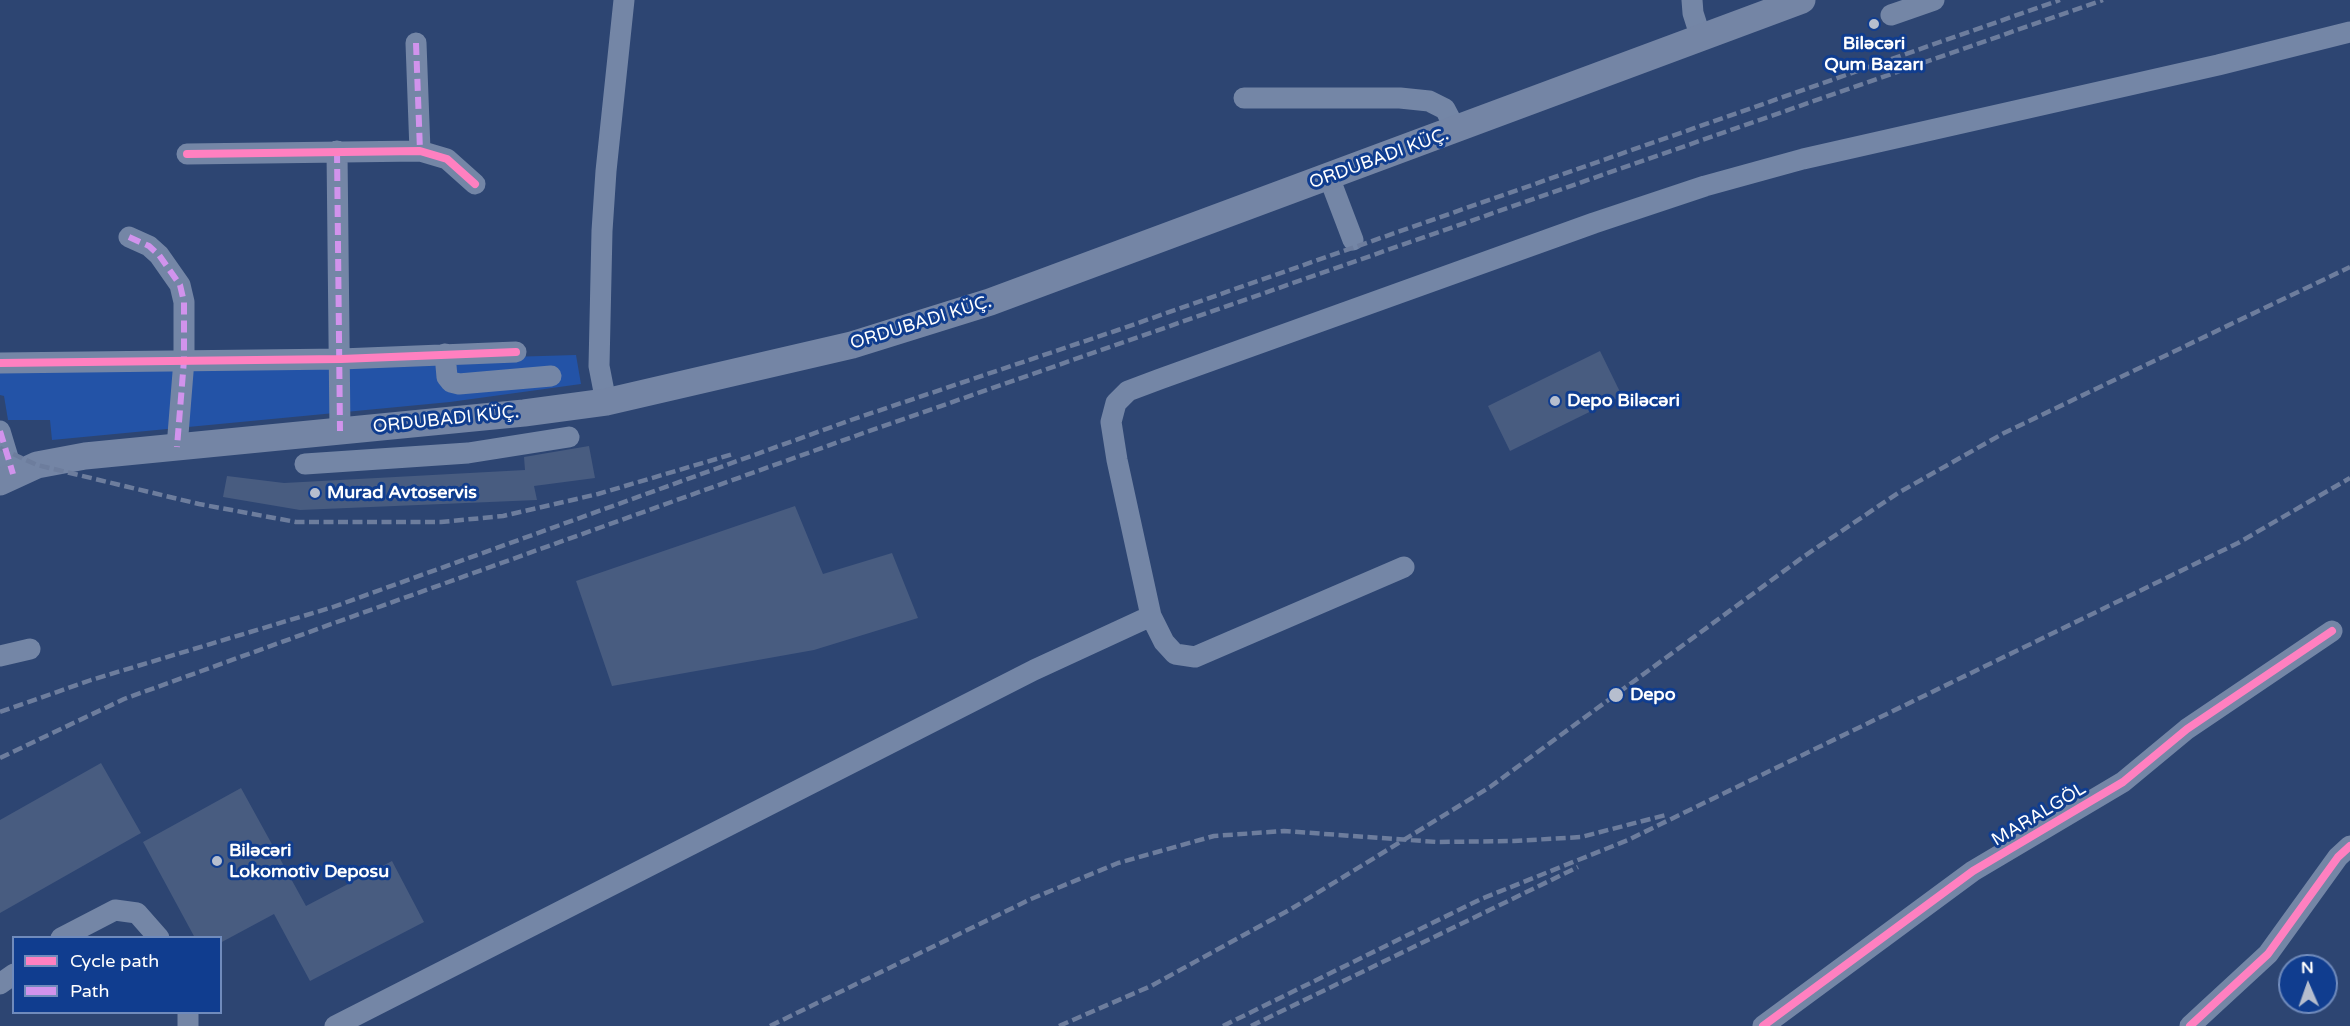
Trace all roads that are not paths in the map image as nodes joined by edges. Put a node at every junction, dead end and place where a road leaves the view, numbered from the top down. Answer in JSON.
{"nodes":[{"id":1,"x":624,"y":0,"type":"edge"},
{"id":2,"x":1692,"y":0,"type":"edge"},
{"id":3,"x":1802,"y":0,"type":"edge"},
{"id":4,"x":1934,"y":0,"type":"edge"},
{"id":5,"x":1891,"y":15,"type":"dead end"},
{"id":6,"x":2350,"y":32,"type":"edge"},
{"id":7,"x":1701,"y":38,"type":"junction"},
{"id":8,"x":416,"y":42,"type":"dead end"},
{"id":9,"x":1244,"y":98,"type":"dead end"},
{"id":10,"x":1456,"y":130,"type":"junction"},
{"id":11,"x":337,"y":151,"type":"junction"},
{"id":12,"x":420,"y":151,"type":"junction"},
{"id":13,"x":187,"y":154,"type":"dead end"},
{"id":14,"x":1329,"y":177,"type":"junction"},
{"id":15,"x":475,"y":184,"type":"dead end"},
{"id":16,"x":129,"y":237,"type":"dead end"},
{"id":17,"x":1353,"y":240,"type":"dead end"},
{"id":18,"x":516,"y":352,"type":"dead end"},
{"id":19,"x":445,"y":354,"type":"junction"},
{"id":20,"x":341,"y":358,"type":"junction"},
{"id":21,"x":184,"y":360,"type":"junction"},
{"id":22,"x":0,"y":363,"type":"edge"},
{"id":23,"x":551,"y":376,"type":"dead end"},
{"id":24,"x":606,"y":402,"type":"junction"},
{"id":25,"x":464,"y":419,"type":"junction"},
{"id":26,"x":0,"y":431,"type":"edge"},
{"id":27,"x":340,"y":431,"type":"junction"},
{"id":28,"x":569,"y":437,"type":"dead end"},
{"id":29,"x":177,"y":447,"type":"junction"},
{"id":30,"x":468,"y":453,"type":"junction"},
{"id":31,"x":305,"y":464,"type":"dead end"},
{"id":32,"x":7,"y":478,"type":"edge"},
{"id":33,"x":1404,"y":567,"type":"dead end"},
{"id":34,"x":1151,"y":616,"type":"junction"},
{"id":35,"x":2332,"y":631,"type":"dead end"},
{"id":36,"x":30,"y":648,"type":"dead end"},
{"id":37,"x":0,"y":656,"type":"edge"},
{"id":38,"x":2350,"y":846,"type":"edge"},
{"id":39,"x":66,"y":936,"type":"edge"},
{"id":40,"x":157,"y":936,"type":"edge"},
{"id":41,"x":334,"y":1026,"type":"edge"},
{"id":42,"x":1763,"y":1026,"type":"edge"},
{"id":43,"x":2190,"y":1026,"type":"edge"}],
"edges":[{"from":1,"to":24,"type":"street"},
{"from":2,"to":7,"type":"street"},
{"from":3,"to":7,"type":"main road","name":"ORDUBADI KÜÇ."},
{"from":4,"to":5,"type":"street"},
{"from":6,"to":34,"type":"street"},
{"from":7,"to":10,"type":"main road","name":"ORDUBADI KÜÇ."},
{"from":8,"to":12,"type":"street"},
{"from":9,"to":10,"type":"street"},
{"from":10,"to":14,"type":"main road","name":"ORDUBADI KÜÇ."},
{"from":11,"to":12,"type":"street"},
{"from":11,"to":13,"type":"street"},
{"from":11,"to":20,"type":"street"},
{"from":12,"to":15,"type":"street"},
{"from":14,"to":17,"type":"street"},
{"from":14,"to":24,"type":"main road","name":"ORDUBADI KÜÇ."},
{"from":16,"to":21,"type":"street"},
{"from":18,"to":19,"type":"street"},
{"from":19,"to":20,"type":"street"},
{"from":19,"to":23,"type":"street"},
{"from":20,"to":21,"type":"street"},
{"from":20,"to":27,"type":"street"},
{"from":21,"to":22,"type":"street"},
{"from":21,"to":29,"type":"street"},
{"from":24,"to":25,"type":"main road","name":"ORDUBADI KÜÇ."},
{"from":25,"to":27,"type":"main road","name":"ORDUBADI KÜÇ."},
{"from":25,"to":30,"type":"street"},
{"from":26,"to":32,"type":"street"},
{"from":27,"to":29,"type":"main road","name":"ORDUBADI KÜÇ."},
{"from":28,"to":30,"type":"street"},
{"from":29,"to":32,"type":"main road","name":"ORDUBADI KÜÇ."},
{"from":30,"to":31,"type":"street"},
{"from":33,"to":34,"type":"street"},
{"from":34,"to":41,"type":"street"},
{"from":35,"to":42,"type":"street","name":"MARALGÖL"},
{"from":36,"to":37,"type":"street"},
{"from":38,"to":43,"type":"street"},
{"from":39,"to":40,"type":"street"}]}
